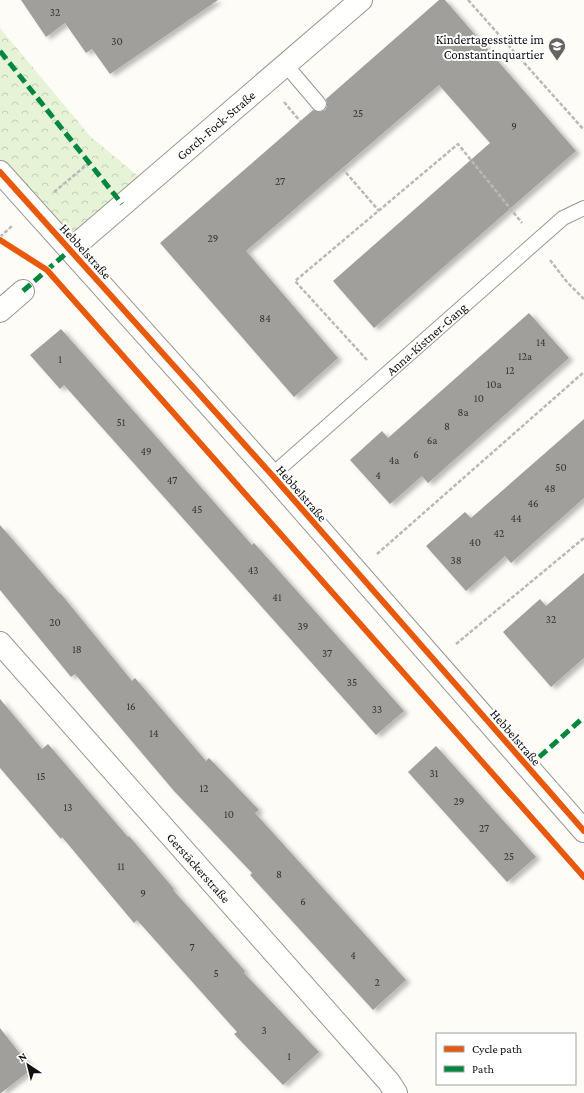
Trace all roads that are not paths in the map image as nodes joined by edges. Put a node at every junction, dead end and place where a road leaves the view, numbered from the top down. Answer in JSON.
{"nodes":[{"id":1,"x":361,"y":0,"type":"edge"},
{"id":2,"x":285,"y":64,"type":"junction"},
{"id":3,"x":319,"y":104,"type":"dead end"},
{"id":4,"x":0,"y":172,"type":"edge"},
{"id":5,"x":584,"y":208,"type":"edge"},
{"id":6,"x":70,"y":250,"type":"junction"},
{"id":7,"x":23,"y":291,"type":"dead end"},
{"id":8,"x":0,"y":311,"type":"edge"},
{"id":9,"x":272,"y":475,"type":"junction"},
{"id":10,"x":0,"y":643,"type":"edge"},
{"id":11,"x":584,"y":831,"type":"edge"},
{"id":12,"x":396,"y":1093,"type":"edge"}],
"edges":[{"from":1,"to":2,"type":"street","name":"Gorch-Fock-Straße"},
{"from":2,"to":3,"type":"lane"},
{"from":2,"to":6,"type":"street","name":"Gorch-Fock-Straße"},
{"from":4,"to":6,"type":"street","name":"Hebbelstraße"},
{"from":5,"to":9,"type":"lane","name":"Anna-Kistner-Gang"},
{"from":6,"to":9,"type":"street","name":"Hebbelstraße"},
{"from":7,"to":8,"type":"street"},
{"from":9,"to":11,"type":"street","name":"Hebbelstraße"},
{"from":10,"to":12,"type":"street","name":"Gerstäckerstraße"}]}
